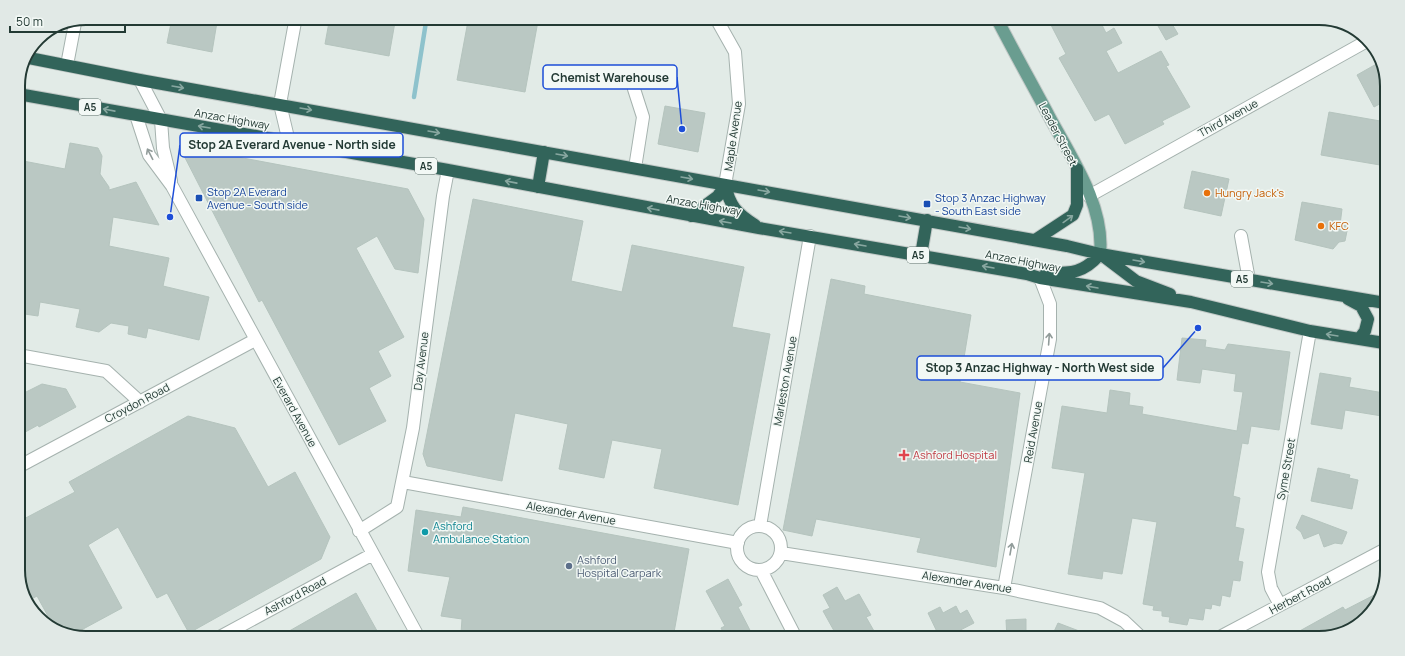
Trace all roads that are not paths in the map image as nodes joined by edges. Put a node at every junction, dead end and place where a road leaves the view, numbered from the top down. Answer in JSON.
{"nodes":[{"id":1,"x":294,"y":25,"type":"edge"},
{"id":2,"x":721,"y":25,"type":"edge"},
{"id":3,"x":1000,"y":25,"type":"edge"},
{"id":4,"x":74,"y":26,"type":"edge"},
{"id":5,"x":1362,"y":44,"type":"edge"},
{"id":6,"x":32,"y":59,"type":"edge"},
{"id":7,"x":67,"y":65,"type":"junction"},
{"id":8,"x":140,"y":80,"type":"junction"},
{"id":9,"x":634,"y":89,"type":"dead end"},
{"id":10,"x":25,"y":95,"type":"edge"},
{"id":11,"x":280,"y":104,"type":"junction"},
{"id":12,"x":136,"y":116,"type":"junction"},
{"id":13,"x":161,"y":120,"type":"junction"},
{"id":14,"x":289,"y":142,"type":"junction"},
{"id":15,"x":544,"y":152,"type":"junction"},
{"id":16,"x":635,"y":168,"type":"junction"},
{"id":17,"x":1077,"y":169,"type":"junction"},
{"id":18,"x":448,"y":170,"type":"junction"},
{"id":19,"x":725,"y":185,"type":"junction"},
{"id":20,"x":172,"y":186,"type":"junction"},
{"id":21,"x":538,"y":186,"type":"junction"},
{"id":22,"x":1089,"y":196,"type":"junction"},
{"id":23,"x":691,"y":216,"type":"junction"},
{"id":24,"x":926,"y":220,"type":"junction"},
{"id":25,"x":759,"y":228,"type":"junction"},
{"id":26,"x":810,"y":236,"type":"junction"},
{"id":27,"x":1241,"y":236,"type":"dead end"},
{"id":28,"x":1035,"y":240,"type":"junction"},
{"id":29,"x":1100,"y":254,"type":"junction"},
{"id":30,"x":921,"y":255,"type":"junction"},
{"id":31,"x":1027,"y":274,"type":"junction"},
{"id":32,"x":1040,"y":278,"type":"junction"},
{"id":33,"x":1249,"y":280,"type":"junction"},
{"id":34,"x":1342,"y":295,"type":"junction"},
{"id":35,"x":1191,"y":302,"type":"junction"},
{"id":36,"x":1380,"y":302,"type":"edge"},
{"id":37,"x":1310,"y":331,"type":"junction"},
{"id":38,"x":1359,"y":339,"type":"junction"},
{"id":39,"x":255,"y":340,"type":"junction"},
{"id":40,"x":1380,"y":342,"type":"edge"},
{"id":41,"x":25,"y":356,"type":"edge"},
{"id":42,"x":140,"y":402,"type":"junction"},
{"id":43,"x":25,"y":463,"type":"edge"},
{"id":44,"x":403,"y":482,"type":"junction"},
{"id":45,"x":760,"y":526,"type":"junction"},
{"id":46,"x":359,"y":531,"type":"junction"},
{"id":47,"x":738,"y":543,"type":"junction"},
{"id":48,"x":781,"y":552,"type":"junction"},
{"id":49,"x":1380,"y":552,"type":"edge"},
{"id":50,"x":373,"y":554,"type":"junction"},
{"id":51,"x":761,"y":570,"type":"junction"},
{"id":52,"x":1004,"y":588,"type":"junction"},
{"id":53,"x":1280,"y":605,"type":"junction"},
{"id":54,"x":231,"y":631,"type":"edge"},
{"id":55,"x":415,"y":631,"type":"edge"},
{"id":56,"x":792,"y":631,"type":"edge"},
{"id":57,"x":1135,"y":631,"type":"edge"},
{"id":58,"x":1231,"y":631,"type":"edge"}],
"edges":[{"from":1,"to":11,"type":"street"},
{"from":2,"to":19,"type":"street","name":"Maple Avenue"},
{"from":3,"to":17,"type":"main road","name":"Leader Street"},
{"from":4,"to":7,"type":"street"},
{"from":5,"to":22,"type":"street","name":"Third Avenue"},
{"from":6,"to":7,"type":"highway","name":"Anzac Highway","number":"A5"},
{"from":7,"to":8,"type":"highway","name":"Anzac Highway","number":"A5"},
{"from":8,"to":11,"type":"highway","name":"Anzac Highway","number":"A5","one_way":true},
{"from":8,"to":13,"type":"street","name":"Everard Avenue"},
{"from":9,"to":16,"type":"street"},
{"from":12,"to":10,"type":"highway","name":"Anzac Highway","number":"A5","one_way":true},
{"from":11,"to":14,"type":"street"},
{"from":11,"to":15,"type":"highway","name":"Anzac Highway","number":"A5","one_way":true},
{"from":12,"to":13,"type":"highway","name":"Anzac Highway","number":"A5"},
{"from":20,"to":12,"type":"street","name":"Everard Avenue","one_way":true},
{"from":14,"to":13,"type":"highway","name":"Anzac Highway","number":"A5","one_way":true},
{"from":13,"to":20,"type":"street","name":"Everard Avenue"},
{"from":14,"to":18,"type":"highway","name":"Anzac Highway","number":"A5"},
{"from":15,"to":16,"type":"highway","name":"Anzac Highway","number":"A5","one_way":true},
{"from":15,"to":21,"type":"highway"},
{"from":16,"to":19,"type":"highway","name":"Anzac Highway","number":"A5","one_way":true},
{"from":17,"to":22,"type":"main road","name":"Leader Street"},
{"from":28,"to":17,"type":"highway","one_way":true},
{"from":21,"to":18,"type":"highway","name":"Anzac Highway","number":"A5","one_way":true},
{"from":18,"to":44,"type":"street","name":"Day Avenue"},
{"from":19,"to":23,"type":"highway"},
{"from":19,"to":24,"type":"highway","name":"Anzac Highway","number":"A5","one_way":true},
{"from":19,"to":25,"type":"highway"},
{"from":20,"to":39,"type":"street","name":"Everard Avenue"},
{"from":23,"to":21,"type":"highway","name":"Anzac Highway","number":"A5","one_way":true},
{"from":22,"to":29,"type":"main road","name":"Leader Street"},
{"from":25,"to":23,"type":"highway","name":"Anzac Highway","number":"A5","one_way":true},
{"from":24,"to":28,"type":"highway","name":"Anzac Highway","number":"A5","one_way":true},
{"from":24,"to":30,"type":"highway"},
{"from":26,"to":25,"type":"highway","name":"Anzac Highway","number":"A5","one_way":true},
{"from":30,"to":26,"type":"highway","name":"Anzac Highway","number":"A5","one_way":true},
{"from":26,"to":45,"type":"street","name":"Marleston Avenue"},
{"from":27,"to":33,"type":"street"},
{"from":28,"to":29,"type":"highway","name":"Anzac Highway","number":"A5"},
{"from":29,"to":31,"type":"highway"},
{"from":29,"to":33,"type":"highway","name":"Anzac Highway","number":"A5","one_way":true},
{"from":29,"to":35,"type":"highway"},
{"from":31,"to":30,"type":"highway","name":"Anzac Highway","number":"A5","one_way":true},
{"from":31,"to":32,"type":"highway","name":"Anzac Highway","number":"A5"},
{"from":35,"to":32,"type":"highway","name":"Anzac Highway","number":"A5","one_way":true},
{"from":52,"to":32,"type":"street","name":"Reid Avenue","one_way":true},
{"from":33,"to":34,"type":"highway","name":"Anzac Highway","number":"A5","one_way":true},
{"from":34,"to":36,"type":"highway","name":"Anzac Highway","number":"A5"},
{"from":34,"to":38,"type":"highway"},
{"from":35,"to":37,"type":"highway","name":"Anzac Highway","number":"A5"},
{"from":38,"to":37,"type":"highway","name":"Anzac Highway","number":"A5","one_way":true},
{"from":37,"to":53,"type":"street","name":"Syme Street"},
{"from":38,"to":40,"type":"highway","name":"Anzac Highway","number":"A5"},
{"from":39,"to":42,"type":"street","name":"Croydon Road"},
{"from":39,"to":46,"type":"street","name":"Everard Avenue"},
{"from":41,"to":42,"type":"street"},
{"from":42,"to":43,"type":"street","name":"Croydon Road"},
{"from":44,"to":46,"type":"street","name":"Day Avenue"},
{"from":44,"to":47,"type":"street","name":"Alexander Avenue"},
{"from":45,"to":47,"type":"street"},
{"from":45,"to":48,"type":"street"},
{"from":46,"to":50,"type":"street","name":"Everard Avenue"},
{"from":47,"to":51,"type":"street"},
{"from":48,"to":51,"type":"street"},
{"from":48,"to":52,"type":"street","name":"Alexander Avenue"},
{"from":49,"to":53,"type":"street","name":"Herbert Road"},
{"from":50,"to":54,"type":"street","name":"Ashford Road"},
{"from":50,"to":55,"type":"street","name":"Everard Avenue"},
{"from":51,"to":56,"type":"street"},
{"from":52,"to":57,"type":"street","name":"Alexander Avenue"},
{"from":53,"to":58,"type":"street","name":"Herbert Road"}]}
